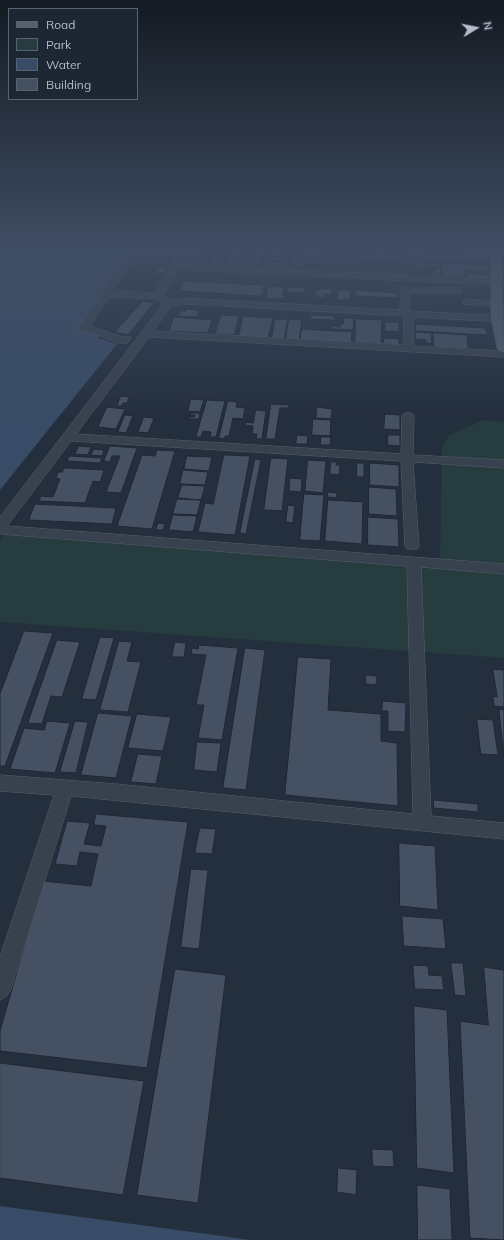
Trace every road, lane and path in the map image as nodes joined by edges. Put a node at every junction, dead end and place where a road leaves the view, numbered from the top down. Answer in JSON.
{"nodes":[{"id":1,"x":497,"y":304,"type":"edge"},
{"id":2,"x":100,"y":305,"type":"edge"},
{"id":3,"x":168,"y":305,"type":"edge"},
{"id":4,"x":250,"y":305,"type":"edge"},
{"id":5,"x":406,"y":305,"type":"edge"},
{"id":6,"x":407,"y":314,"type":"junction"},
{"id":7,"x":501,"y":319,"type":"edge"},
{"id":8,"x":146,"y":334,"type":"junction"},
{"id":9,"x":126,"y":339,"type":"dead end"},
{"id":10,"x":408,"y":348,"type":"junction"},
{"id":11,"x":504,"y":348,"type":"edge"},
{"id":12,"x":504,"y":354,"type":"edge"},
{"id":13,"x":408,"y":415,"type":"dead end"},
{"id":14,"x":68,"y":437,"type":"junction"},
{"id":15,"x":407,"y":458,"type":"junction"},
{"id":16,"x":504,"y":464,"type":"edge"},
{"id":17,"x":0,"y":526,"type":"edge"},
{"id":18,"x":0,"y":530,"type":"edge"},
{"id":19,"x":413,"y":554,"type":"junction"},
{"id":20,"x":504,"y":569,"type":"edge"},
{"id":21,"x":0,"y":783,"type":"edge"},
{"id":22,"x":65,"y":788,"type":"junction"},
{"id":23,"x":422,"y":823,"type":"junction"},
{"id":24,"x":504,"y":831,"type":"edge"},
{"id":25,"x":0,"y":989,"type":"edge"}],
"edges":[{"from":1,"to":7,"type":"main road"},
{"from":2,"to":9,"type":"street"},
{"from":3,"to":8,"type":"street"},
{"from":4,"to":6,"type":"street"},
{"from":5,"to":6,"type":"street"},
{"from":6,"to":7,"type":"street"},
{"from":6,"to":10,"type":"street"},
{"from":7,"to":11,"type":"main road"},
{"from":8,"to":10,"type":"street"},
{"from":8,"to":14,"type":"street"},
{"from":10,"to":12,"type":"street"},
{"from":13,"to":15,"type":"street"},
{"from":14,"to":15,"type":"street"},
{"from":14,"to":17,"type":"street"},
{"from":15,"to":16,"type":"street"},
{"from":15,"to":19,"type":"street"},
{"from":18,"to":19,"type":"street"},
{"from":19,"to":20,"type":"street"},
{"from":19,"to":23,"type":"street"},
{"from":21,"to":22,"type":"street"},
{"from":22,"to":23,"type":"street"},
{"from":22,"to":25,"type":"street"},
{"from":23,"to":24,"type":"street"}]}
